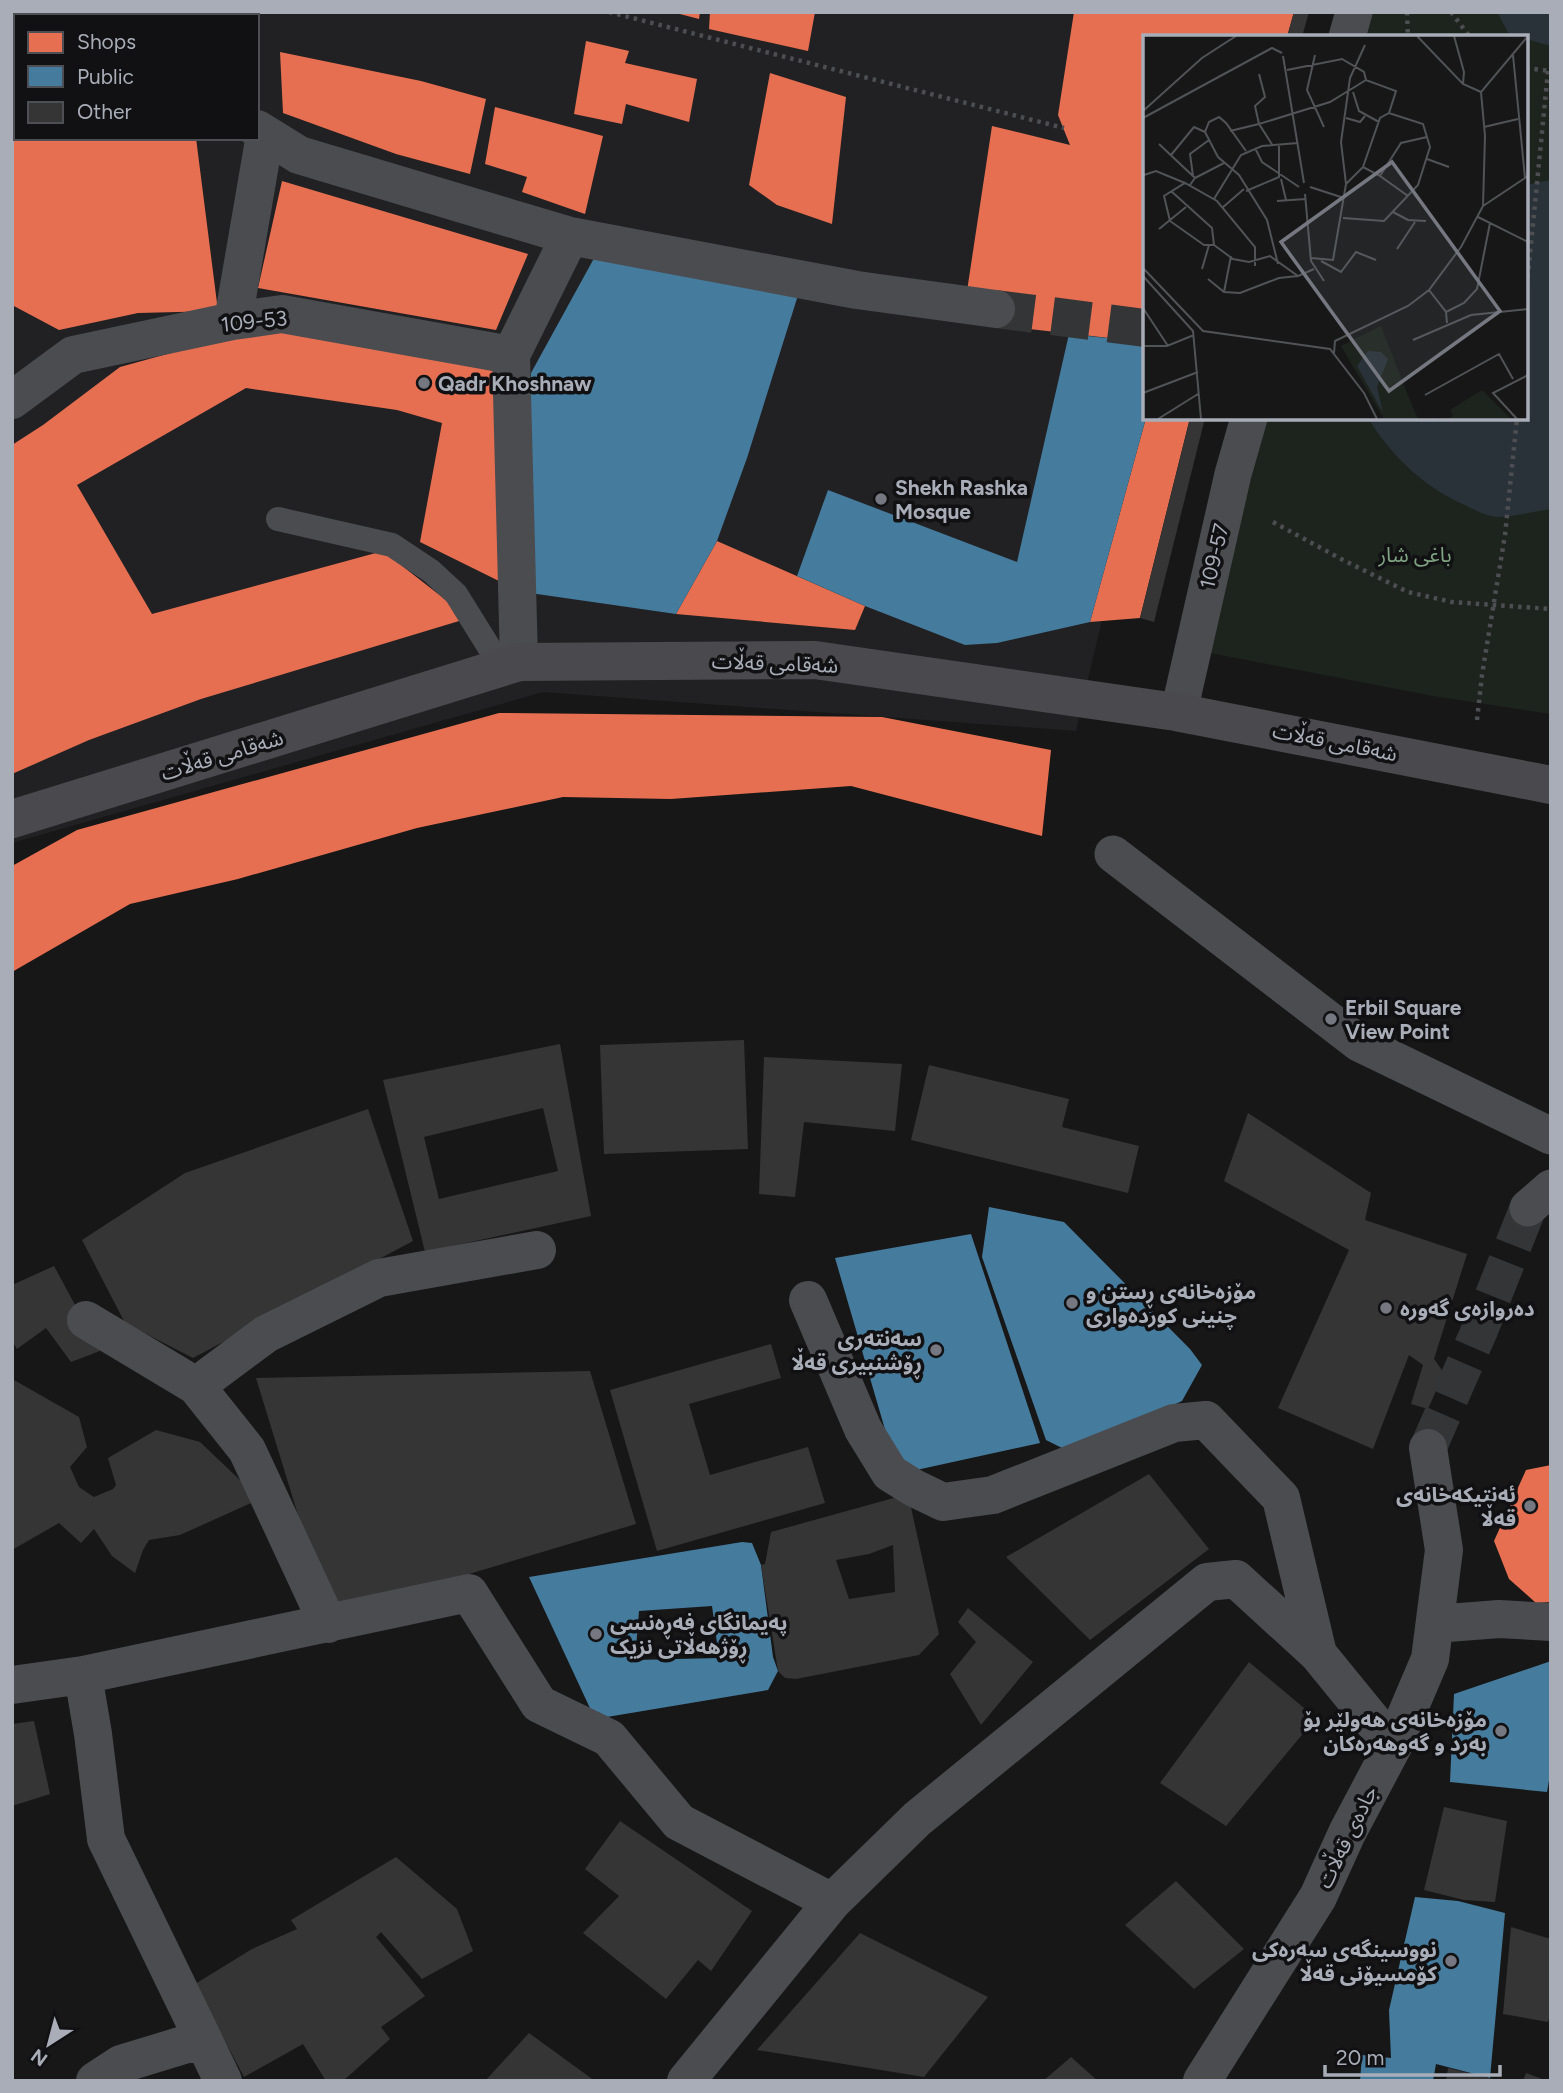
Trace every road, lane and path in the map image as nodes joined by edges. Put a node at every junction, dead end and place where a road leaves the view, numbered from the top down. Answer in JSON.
{"nodes":[{"id":1,"x":609,"y":12,"type":"edge"},
{"id":2,"x":1353,"y":12,"type":"edge"},
{"id":3,"x":1407,"y":12,"type":"edge"},
{"id":4,"x":1451,"y":12,"type":"edge"},
{"id":5,"x":1348,"y":35,"type":"edge"},
{"id":6,"x":1408,"y":35,"type":"edge"},
{"id":7,"x":1468,"y":35,"type":"edge"},
{"id":8,"x":1528,"y":68,"type":"edge"},
{"id":9,"x":1549,"y":71,"type":"edge"},
{"id":10,"x":1064,"y":128,"type":"dead end"},
{"id":11,"x":261,"y":132,"type":"edge"},
{"id":12,"x":570,"y":236,"type":"junction"},
{"id":13,"x":1528,"y":275,"type":"edge"},
{"id":14,"x":996,"y":309,"type":"tunnel mouth"},
{"id":15,"x":233,"y":321,"type":"junction"},
{"id":16,"x":511,"y":355,"type":"junction"},
{"id":17,"x":12,"y":400,"type":"edge"},
{"id":18,"x":1248,"y":420,"type":"edge"},
{"id":19,"x":1517,"y":420,"type":"edge"},
{"id":20,"x":1233,"y":474,"type":"junction"},
{"id":21,"x":278,"y":519,"type":"dead end"},
{"id":22,"x":1495,"y":607,"type":"junction"},
{"id":23,"x":1551,"y":609,"type":"edge"},
{"id":24,"x":511,"y":665,"type":"junction"},
{"id":25,"x":1183,"y":694,"type":"dead end"},
{"id":26,"x":1477,"y":722,"type":"dead end"},
{"id":27,"x":1551,"y":785,"type":"edge"},
{"id":28,"x":12,"y":819,"type":"edge"},
{"id":29,"x":1113,"y":854,"type":"dead end"},
{"id":30,"x":1551,"y":1136,"type":"edge"},
{"id":31,"x":537,"y":1251,"type":"dead end"},
{"id":32,"x":808,"y":1300,"type":"dead end"},
{"id":33,"x":86,"y":1320,"type":"dead end"},
{"id":34,"x":196,"y":1386,"type":"junction"},
{"id":35,"x":1428,"y":1448,"type":"tunnel mouth"},
{"id":36,"x":1551,"y":1622,"type":"edge"},
{"id":37,"x":328,"y":1624,"type":"junction"},
{"id":38,"x":1435,"y":1624,"type":"junction"},
{"id":39,"x":1318,"y":1654,"type":"junction"},
{"id":40,"x":83,"y":1675,"type":"junction"},
{"id":41,"x":12,"y":1685,"type":"edge"},
{"id":42,"x":1393,"y":1746,"type":"junction"},
{"id":43,"x":832,"y":1902,"type":"junction"},
{"id":44,"x":203,"y":2039,"type":"junction"},
{"id":45,"x":95,"y":2081,"type":"edge"},
{"id":46,"x":223,"y":2081,"type":"edge"},
{"id":47,"x":686,"y":2081,"type":"edge"},
{"id":48,"x":1202,"y":2081,"type":"edge"}],
"edges":[{"from":1,"to":10,"type":"path"},
{"from":2,"to":5,"type":"street"},
{"from":3,"to":6,"type":"path"},
{"from":4,"to":7,"type":"path"},
{"from":8,"to":9,"type":"path"},
{"from":9,"to":13,"type":"path"},
{"from":11,"to":12,"type":"street"},
{"from":11,"to":15,"type":"street"},
{"from":12,"to":14,"type":"street"},
{"from":12,"to":16,"type":"street"},
{"from":15,"to":16,"type":"street","name":"109-53"},
{"from":15,"to":17,"type":"street","name":"109-53"},
{"from":16,"to":24,"type":"street"},
{"from":18,"to":20,"type":"street","name":"109-57"},
{"from":19,"to":22,"type":"path"},
{"from":20,"to":22,"type":"path"},
{"from":20,"to":25,"type":"street","name":"109-57"},
{"from":21,"to":24,"type":"lane"},
{"from":22,"to":23,"type":"path"},
{"from":22,"to":26,"type":"path"},
{"from":24,"to":27,"type":"main road","name":"شەقامی قەڵات"},
{"from":24,"to":28,"type":"main road","name":"شەقامی قەڵات"},
{"from":29,"to":30,"type":"street"},
{"from":31,"to":34,"type":"street"},
{"from":32,"to":39,"type":"street"},
{"from":33,"to":34,"type":"street"},
{"from":34,"to":37,"type":"street"},
{"from":35,"to":38,"type":"street","name":"جادەی قەڵات"},
{"from":36,"to":38,"type":"street"},
{"from":37,"to":40,"type":"street"},
{"from":37,"to":43,"type":"street"},
{"from":38,"to":42,"type":"street","name":"جادەی قەڵات"},
{"from":39,"to":42,"type":"street"},
{"from":39,"to":43,"type":"street"},
{"from":40,"to":41,"type":"street"},
{"from":40,"to":44,"type":"street"},
{"from":42,"to":48,"type":"street","name":"جادەی قەڵات"},
{"from":43,"to":47,"type":"street"},
{"from":44,"to":45,"type":"street"},
{"from":44,"to":46,"type":"street"}]}
